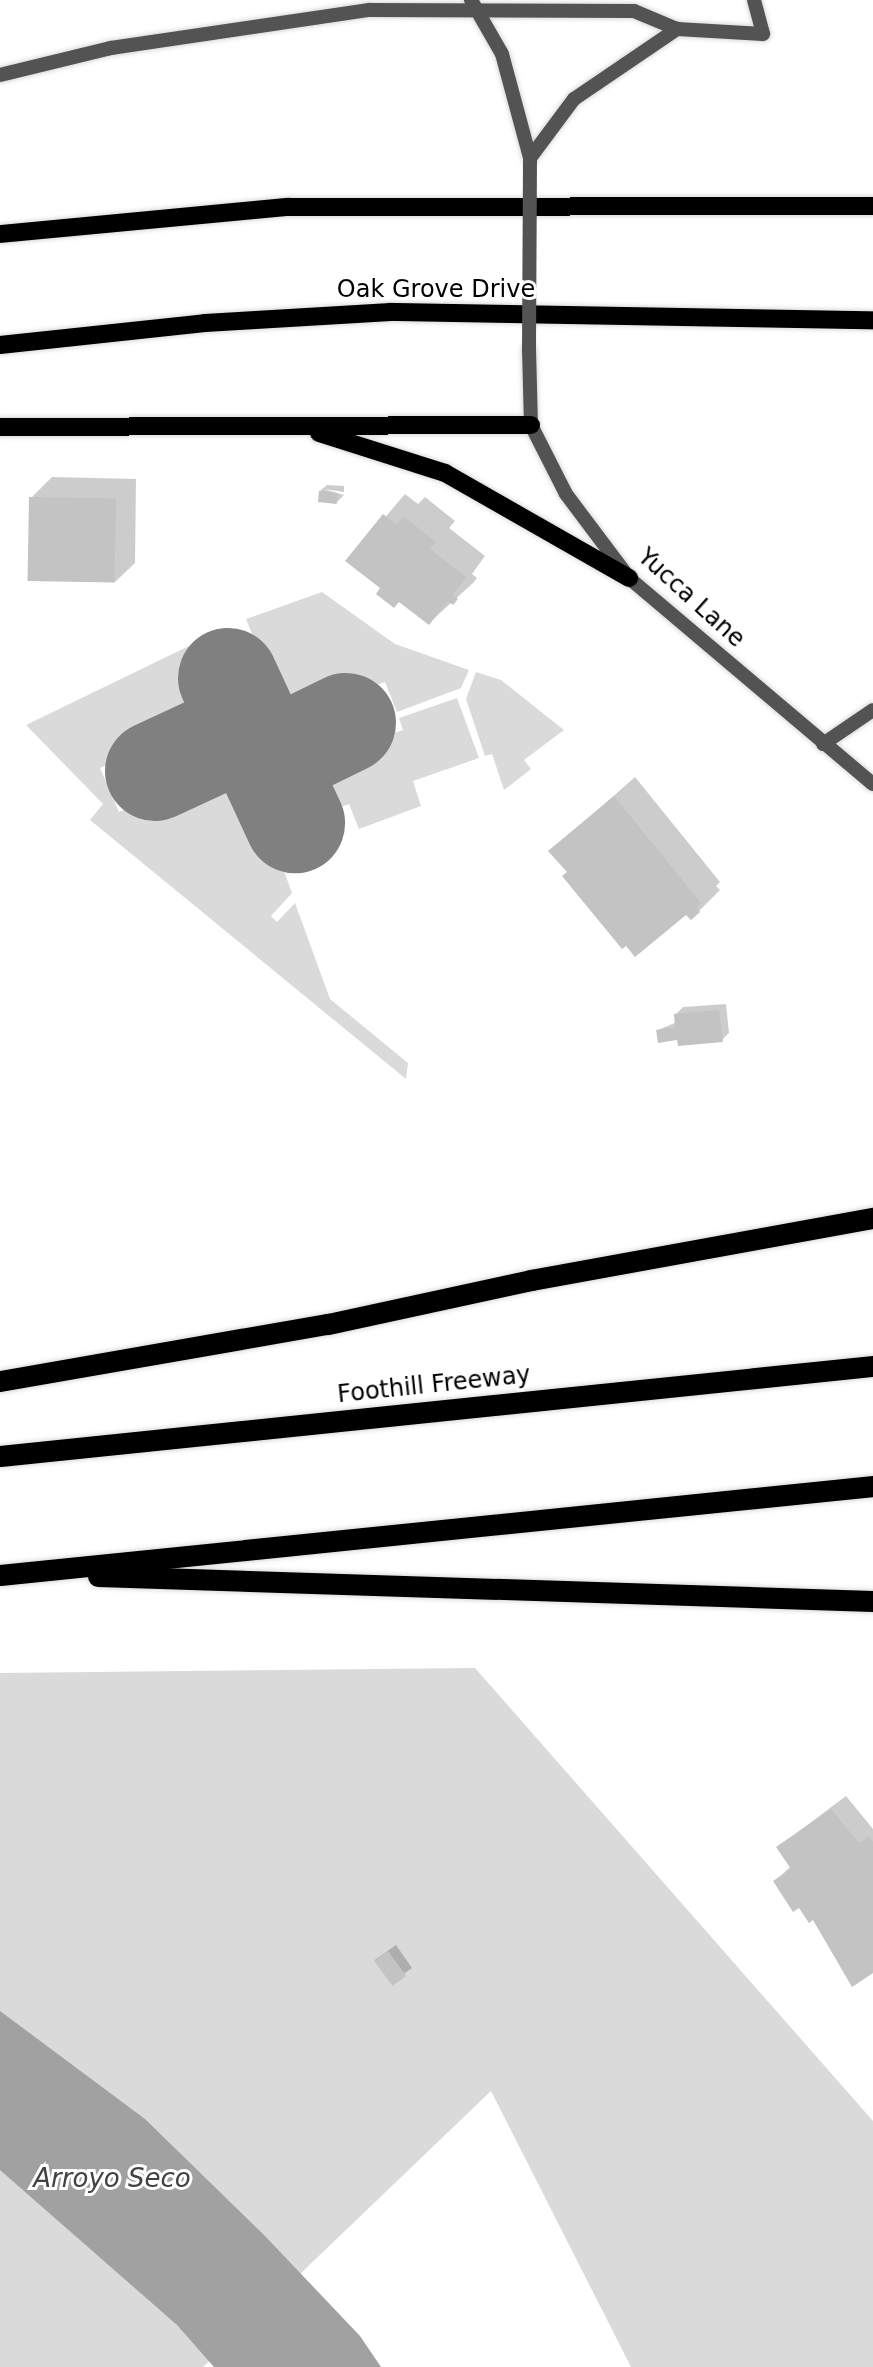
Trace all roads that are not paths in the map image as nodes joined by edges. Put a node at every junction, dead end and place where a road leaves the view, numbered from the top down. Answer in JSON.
{"nodes":[{"id":1,"x":754,"y":0,"type":"edge"},
{"id":2,"x":472,"y":4,"type":"edge"},
{"id":3,"x":677,"y":29,"type":"junction"},
{"id":4,"x":0,"y":75,"type":"edge"},
{"id":5,"x":530,"y":158,"type":"junction"},
{"id":6,"x":873,"y":206,"type":"edge"},
{"id":7,"x":0,"y":234,"type":"edge"},
{"id":8,"x":873,"y":320,"type":"edge"},
{"id":9,"x":0,"y":345,"type":"edge"},
{"id":10,"x":531,"y":425,"type":"junction"},
{"id":11,"x":0,"y":427,"type":"edge"},
{"id":12,"x":306,"y":428,"type":"junction"},
{"id":13,"x":629,"y":578,"type":"junction"},
{"id":14,"x":873,"y":710,"type":"edge"},
{"id":15,"x":823,"y":744,"type":"junction"},
{"id":16,"x":873,"y":784,"type":"edge"},
{"id":17,"x":873,"y":1218,"type":"edge"},
{"id":18,"x":873,"y":1366,"type":"edge"},
{"id":19,"x":0,"y":1381,"type":"edge"},
{"id":20,"x":0,"y":1456,"type":"edge"},
{"id":21,"x":873,"y":1486,"type":"edge"},
{"id":22,"x":8,"y":1574,"type":"edge"},
{"id":23,"x":873,"y":1601,"type":"edge"}],
"edges":[{"from":1,"to":3,"type":"street"},
{"from":2,"to":3,"type":"street"},
{"from":2,"to":4,"type":"street"},
{"from":2,"to":5,"type":"street","name":"Yucca Lane"},
{"from":3,"to":5,"type":"street"},
{"from":5,"to":10,"type":"street","name":"Yucca Lane","bridge":true},
{"from":6,"to":7,"type":"main road"},
{"from":8,"to":9,"type":"main road","name":"Oak Grove Drive"},
{"from":10,"to":12,"type":"main road"},
{"from":10,"to":13,"type":"street","name":"Yucca Lane"},
{"from":11,"to":12,"type":"main road"},
{"from":12,"to":13,"type":"main road"},
{"from":13,"to":15,"type":"street","name":"Yucca Lane"},
{"from":14,"to":15,"type":"street"},
{"from":15,"to":16,"type":"street","name":"Yucca Lane"},
{"from":17,"to":19,"type":"highway"},
{"from":18,"to":20,"type":"highway","name":"Foothill Freeway"},
{"from":21,"to":22,"type":"highway"},
{"from":22,"to":23,"type":"highway"}]}
